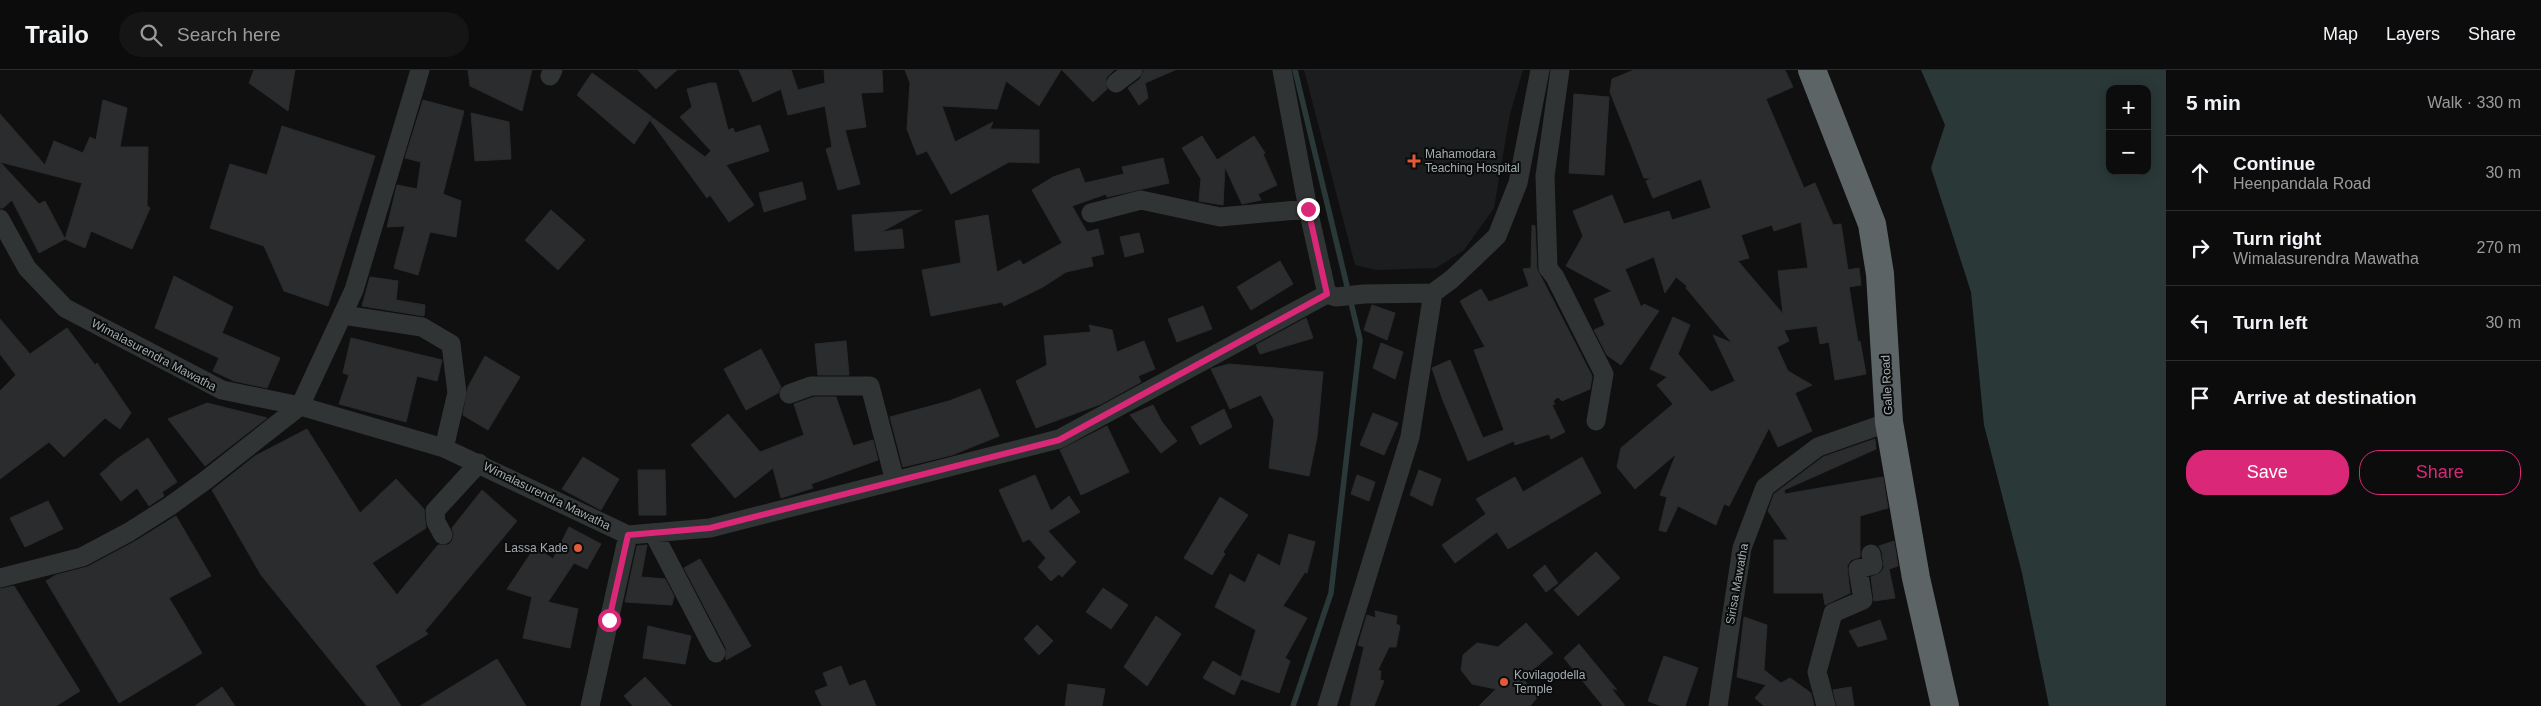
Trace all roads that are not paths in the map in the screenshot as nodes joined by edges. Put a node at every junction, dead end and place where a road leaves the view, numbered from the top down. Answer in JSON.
{"nodes":[{"id":1,"x":420,"y":70,"type":"edge"},
{"id":2,"x":1133,"y":70,"type":"edge"},
{"id":3,"x":1282,"y":70,"type":"edge"},
{"id":4,"x":1540,"y":70,"type":"edge"},
{"id":5,"x":1560,"y":70,"type":"edge"},
{"id":6,"x":1812,"y":70,"type":"edge"},
{"id":7,"x":1116,"y":83,"type":"dead end"},
{"id":8,"x":1308,"y":209,"type":"junction"},
{"id":9,"x":1091,"y":213,"type":"dead end"},
{"id":10,"x":0,"y":219,"type":"edge"},
{"id":11,"x":1433,"y":293,"type":"junction"},
{"id":12,"x":1331,"y":296,"type":"junction"},
{"id":13,"x":343,"y":315,"type":"junction"},
{"id":14,"x":789,"y":394,"type":"dead end"},
{"id":15,"x":300,"y":406,"type":"junction"},
{"id":16,"x":1596,"y":421,"type":"dead end"},
{"id":17,"x":1889,"y":422,"type":"junction"},
{"id":18,"x":444,"y":448,"type":"junction"},
{"id":19,"x":479,"y":463,"type":"junction"},
{"id":20,"x":895,"y":481,"type":"junction"},
{"id":21,"x":654,"y":534,"type":"junction"},
{"id":22,"x":443,"y":535,"type":"dead end"},
{"id":23,"x":628,"y":535,"type":"junction"},
{"id":24,"x":1871,"y":554,"type":"dead end"},
{"id":25,"x":0,"y":578,"type":"edge"},
{"id":26,"x":716,"y":653,"type":"dead end"},
{"id":27,"x":590,"y":706,"type":"edge"},
{"id":28,"x":1327,"y":706,"type":"edge"},
{"id":29,"x":1718,"y":706,"type":"edge"},
{"id":30,"x":1826,"y":706,"type":"edge"},
{"id":31,"x":1945,"y":706,"type":"edge"}],
"edges":[{"from":1,"to":13,"type":"street"},
{"from":2,"to":7,"type":"street"},
{"from":3,"to":8,"type":"street"},
{"from":4,"to":11,"type":"street"},
{"from":5,"to":16,"type":"street"},
{"from":6,"to":17,"type":"highway","name":"Galle Road"},
{"from":8,"to":9,"type":"street"},
{"from":8,"to":12,"type":"street"},
{"from":10,"to":15,"type":"street","name":"Wimalasurendra Mawatha"},
{"from":11,"to":12,"type":"street","name":"Wimalasurendra Mawatha"},
{"from":11,"to":28,"type":"street"},
{"from":12,"to":20,"type":"street","name":"Wimalasurendra Mawatha"},
{"from":13,"to":15,"type":"street"},
{"from":13,"to":18,"type":"street"},
{"from":14,"to":20,"type":"street"},
{"from":15,"to":18,"type":"street","name":"Wimalasurendra Mawatha"},
{"from":15,"to":25,"type":"street"},
{"from":17,"to":29,"type":"street","name":"Sirisa Mawatha"},
{"from":17,"to":31,"type":"highway","name":"Galle Road"},
{"from":18,"to":19,"type":"street","name":"Wimalasurendra Mawatha"},
{"from":19,"to":22,"type":"street"},
{"from":19,"to":23,"type":"street","name":"Wimalasurendra Mawatha"},
{"from":20,"to":21,"type":"street","name":"Wimalasurendra Mawatha"},
{"from":21,"to":23,"type":"street","name":"Wimalasurendra Mawatha"},
{"from":21,"to":26,"type":"street"},
{"from":23,"to":27,"type":"street"},
{"from":24,"to":30,"type":"street"}]}
